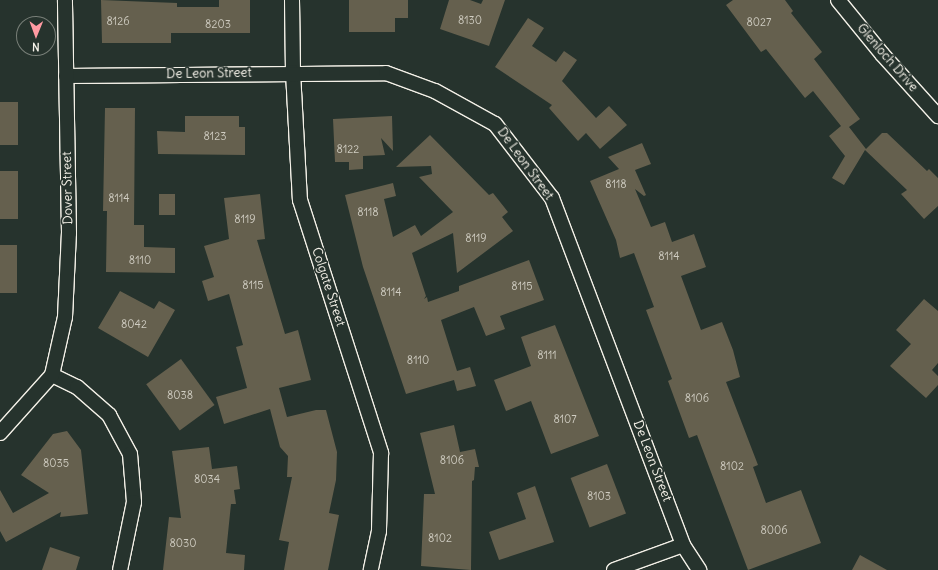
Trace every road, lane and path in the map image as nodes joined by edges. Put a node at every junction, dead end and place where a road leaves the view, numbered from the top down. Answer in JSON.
{"nodes":[{"id":1,"x":66,"y":0,"type":"edge"},
{"id":2,"x":292,"y":0,"type":"edge"},
{"id":3,"x":838,"y":0,"type":"edge"},
{"id":4,"x":293,"y":72,"type":"junction"},
{"id":5,"x":66,"y":76,"type":"junction"},
{"id":6,"x":938,"y":116,"type":"edge"},
{"id":7,"x":52,"y":375,"type":"junction"},
{"id":8,"x":0,"y":433,"type":"edge"},
{"id":9,"x":683,"y":545,"type":"junction"},
{"id":10,"x":120,"y":570,"type":"edge"},
{"id":11,"x":371,"y":570,"type":"edge"},
{"id":12,"x":614,"y":570,"type":"edge"},
{"id":13,"x":699,"y":570,"type":"edge"}],
"edges":[{"from":1,"to":5,"type":"street","name":"Dover Street"},
{"from":2,"to":4,"type":"street","name":"Colgate Street"},
{"from":3,"to":6,"type":"street","name":"Glenloch Drive"},
{"from":4,"to":5,"type":"street","name":"De Leon Street"},
{"from":4,"to":9,"type":"street","name":"De Leon Street"},
{"from":4,"to":11,"type":"street","name":"Colgate Street"},
{"from":5,"to":7,"type":"street","name":"Dover Street"},
{"from":7,"to":8,"type":"street"},
{"from":7,"to":10,"type":"street"},
{"from":9,"to":12,"type":"street"},
{"from":9,"to":13,"type":"street","name":"De Leon Street"}]}
